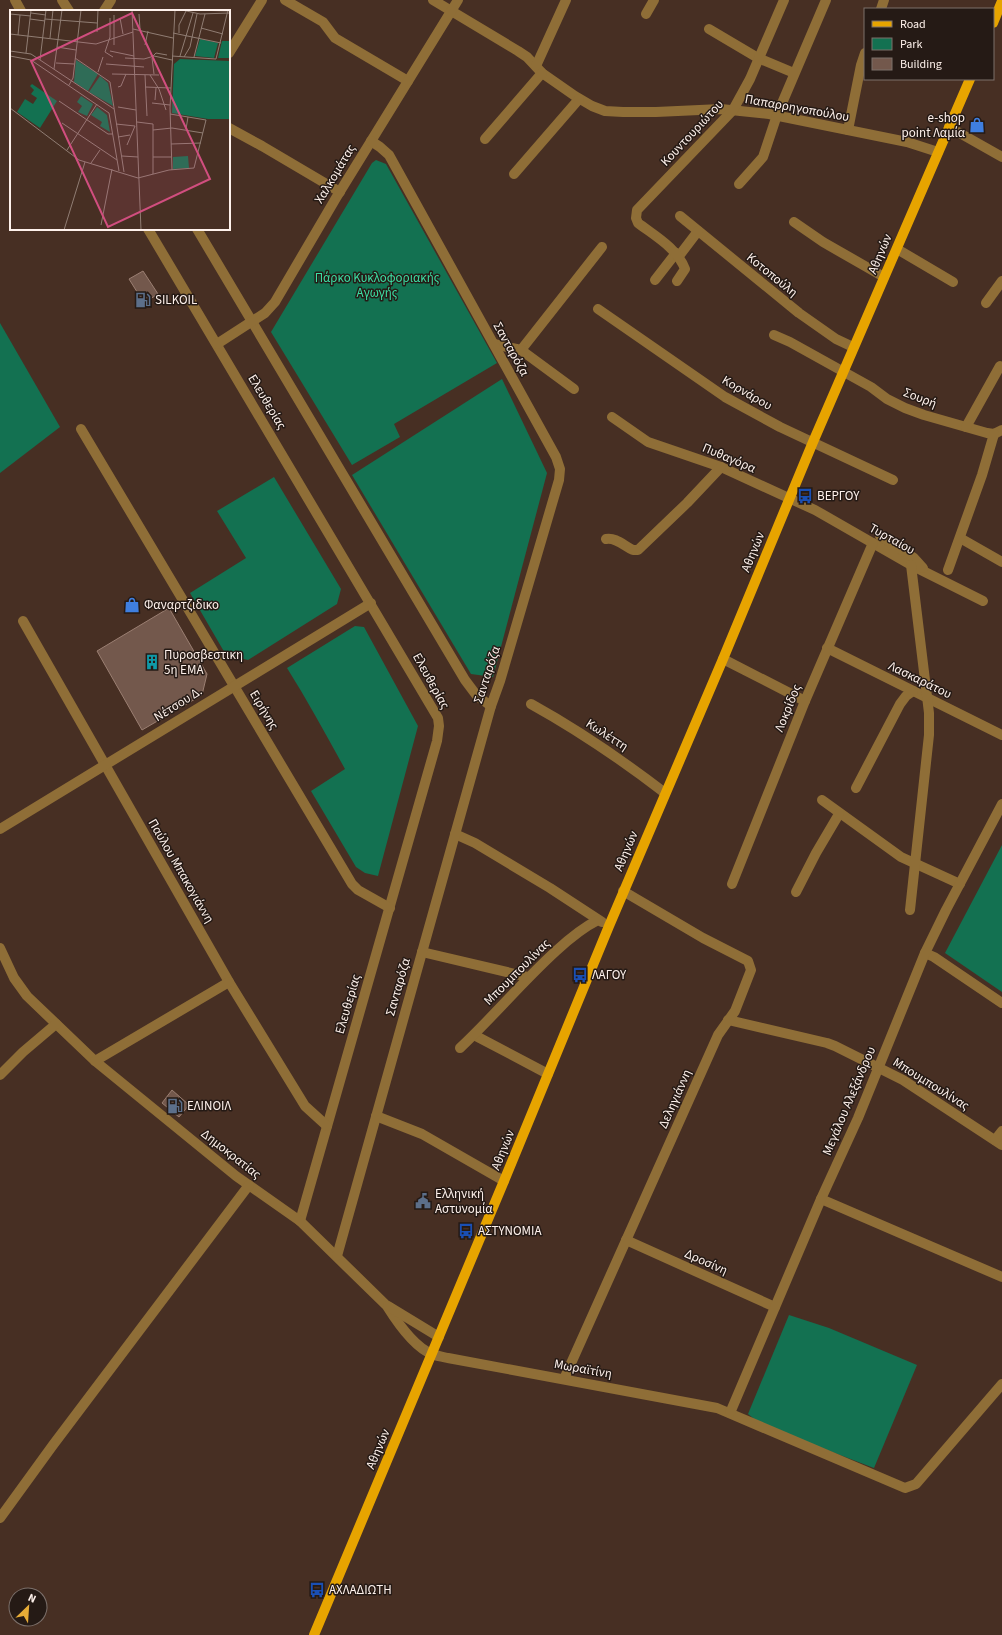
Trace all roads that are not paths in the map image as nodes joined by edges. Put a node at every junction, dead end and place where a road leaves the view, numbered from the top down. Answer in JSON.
{"nodes":[{"id":1,"x":15,"y":0,"type":"edge"},
{"id":2,"x":62,"y":0,"type":"edge"},
{"id":3,"x":111,"y":0,"type":"edge"},
{"id":4,"x":262,"y":0,"type":"edge"},
{"id":5,"x":285,"y":0,"type":"edge"},
{"id":6,"x":433,"y":0,"type":"edge"},
{"id":7,"x":458,"y":0,"type":"edge"},
{"id":8,"x":566,"y":0,"type":"edge"},
{"id":9,"x":654,"y":0,"type":"edge"},
{"id":10,"x":784,"y":0,"type":"edge"},
{"id":11,"x":826,"y":0,"type":"edge"},
{"id":12,"x":1002,"y":1,"type":"edge"},
{"id":13,"x":20,"y":10,"type":"edge"},
{"id":14,"x":68,"y":10,"type":"edge"},
{"id":15,"x":105,"y":10,"type":"edge"},
{"id":16,"x":452,"y":11,"type":"junction"},
{"id":17,"x":646,"y":14,"type":"dead end"},
{"id":18,"x":994,"y":21,"type":"edge"},
{"id":19,"x":709,"y":29,"type":"dead end"},
{"id":20,"x":230,"y":51,"type":"edge"},
{"id":21,"x":864,"y":56,"type":"edge"},
{"id":22,"x":758,"y":58,"type":"junction"},
{"id":23,"x":539,"y":69,"type":"junction"},
{"id":24,"x":794,"y":73,"type":"junction"},
{"id":25,"x":970,"y":80,"type":"edge"},
{"id":26,"x":408,"y":81,"type":"junction"},
{"id":27,"x":579,"y":99,"type":"junction"},
{"id":28,"x":733,"y":110,"type":"junction"},
{"id":29,"x":777,"y":115,"type":"junction"},
{"id":30,"x":949,"y":127,"type":"junction"},
{"id":31,"x":230,"y":129,"type":"edge"},
{"id":32,"x":848,"y":130,"type":"junction"},
{"id":33,"x":486,"y":139,"type":"dead end"},
{"id":34,"x":371,"y":141,"type":"junction"},
{"id":35,"x":938,"y":152,"type":"junction"},
{"id":36,"x":1002,"y":157,"type":"edge"},
{"id":37,"x":514,"y":174,"type":"dead end"},
{"id":38,"x":739,"y":184,"type":"dead end"},
{"id":39,"x":340,"y":192,"type":"junction"},
{"id":40,"x":680,"y":216,"type":"dead end"},
{"id":41,"x":794,"y":222,"type":"dead end"},
{"id":42,"x":149,"y":230,"type":"edge"},
{"id":43,"x":198,"y":230,"type":"edge"},
{"id":44,"x":698,"y":231,"type":"junction"},
{"id":45,"x":602,"y":247,"type":"dead end"},
{"id":46,"x":897,"y":249,"type":"junction"},
{"id":47,"x":677,"y":255,"type":"junction"},
{"id":48,"x":884,"y":277,"type":"junction"},
{"id":49,"x":655,"y":280,"type":"dead end"},
{"id":50,"x":677,"y":281,"type":"dead end"},
{"id":51,"x":1002,"y":281,"type":"edge"},
{"id":52,"x":953,"y":282,"type":"dead end"},
{"id":53,"x":986,"y":303,"type":"dead end"},
{"id":54,"x":598,"y":308,"type":"dead end"},
{"id":55,"x":251,"y":322,"type":"junction"},
{"id":56,"x":774,"y":335,"type":"dead end"},
{"id":57,"x":217,"y":344,"type":"junction"},
{"id":58,"x":494,"y":344,"type":"junction"},
{"id":59,"x":853,"y":347,"type":"junction"},
{"id":60,"x":521,"y":350,"type":"junction"},
{"id":61,"x":1000,"y":366,"type":"dead end"},
{"id":62,"x":843,"y":371,"type":"junction"},
{"id":63,"x":574,"y":389,"type":"dead end"},
{"id":64,"x":612,"y":417,"type":"dead end"},
{"id":65,"x":966,"y":427,"type":"junction"},
{"id":66,"x":81,"y":429,"type":"dead end"},
{"id":67,"x":998,"y":432,"type":"edge"},
{"id":68,"x":813,"y":442,"type":"junction"},
{"id":69,"x":721,"y":467,"type":"junction"},
{"id":70,"x":893,"y":480,"type":"dead end"},
{"id":71,"x":789,"y":498,"type":"junction"},
{"id":72,"x":960,"y":538,"type":"junction"},
{"id":73,"x":606,"y":539,"type":"dead end"},
{"id":74,"x":876,"y":540,"type":"junction"},
{"id":75,"x":1002,"y":562,"type":"edge"},
{"id":76,"x":911,"y":565,"type":"junction"},
{"id":77,"x":948,"y":570,"type":"dead end"},
{"id":78,"x":928,"y":573,"type":"junction"},
{"id":79,"x":983,"y":601,"type":"dead end"},
{"id":80,"x":371,"y":603,"type":"junction"},
{"id":81,"x":23,"y":621,"type":"dead end"},
{"id":82,"x":827,"y":648,"type":"junction"},
{"id":83,"x":723,"y":659,"type":"junction"},
{"id":84,"x":234,"y":685,"type":"junction"},
{"id":85,"x":913,"y":691,"type":"junction"},
{"id":86,"x":928,"y":698,"type":"junction"},
{"id":87,"x":805,"y":702,"type":"junction"},
{"id":88,"x":531,"y":704,"type":"dead end"},
{"id":89,"x":491,"y":706,"type":"junction"},
{"id":90,"x":1002,"y":735,"type":"edge"},
{"id":91,"x":104,"y":765,"type":"junction"},
{"id":92,"x":856,"y":788,"type":"dead end"},
{"id":93,"x":665,"y":792,"type":"junction"},
{"id":94,"x":822,"y":800,"type":"dead end"},
{"id":95,"x":1002,"y":804,"type":"edge"},
{"id":96,"x":839,"y":814,"type":"junction"},
{"id":97,"x":0,"y":829,"type":"edge"},
{"id":98,"x":455,"y":834,"type":"junction"},
{"id":99,"x":916,"y":865,"type":"junction"},
{"id":100,"x":732,"y":884,"type":"dead end"},
{"id":101,"x":960,"y":884,"type":"junction"},
{"id":102,"x":623,"y":891,"type":"junction"},
{"id":103,"x":796,"y":892,"type":"dead end"},
{"id":104,"x":390,"y":908,"type":"junction"},
{"id":105,"x":910,"y":910,"type":"dead end"},
{"id":106,"x":598,"y":920,"type":"junction"},
{"id":107,"x":609,"y":926,"type":"junction"},
{"id":108,"x":0,"y":948,"type":"edge"},
{"id":109,"x":422,"y":952,"type":"junction"},
{"id":110,"x":925,"y":953,"type":"junction"},
{"id":111,"x":528,"y":976,"type":"junction"},
{"id":112,"x":229,"y":982,"type":"junction"},
{"id":113,"x":1002,"y":1003,"type":"edge"},
{"id":114,"x":728,"y":1020,"type":"junction"},
{"id":115,"x":56,"y":1024,"type":"junction"},
{"id":116,"x":474,"y":1035,"type":"junction"},
{"id":117,"x":460,"y":1048,"type":"dead end"},
{"id":118,"x":95,"y":1061,"type":"junction"},
{"id":119,"x":878,"y":1067,"type":"junction"},
{"id":120,"x":548,"y":1074,"type":"junction"},
{"id":121,"x":0,"y":1075,"type":"edge"},
{"id":122,"x":376,"y":1116,"type":"junction"},
{"id":123,"x":327,"y":1126,"type":"junction"},
{"id":124,"x":1002,"y":1131,"type":"edge"},
{"id":125,"x":999,"y":1142,"type":"edge"},
{"id":126,"x":504,"y":1181,"type":"junction"},
{"id":127,"x":250,"y":1186,"type":"junction"},
{"id":128,"x":821,"y":1199,"type":"junction"},
{"id":129,"x":300,"y":1221,"type":"junction"},
{"id":130,"x":626,"y":1240,"type":"junction"},
{"id":131,"x":337,"y":1256,"type":"junction"},
{"id":132,"x":1002,"y":1277,"type":"edge"},
{"id":133,"x":387,"y":1306,"type":"junction"},
{"id":134,"x":775,"y":1308,"type":"junction"},
{"id":135,"x":439,"y":1337,"type":"junction"},
{"id":136,"x":431,"y":1354,"type":"junction"},
{"id":137,"x":564,"y":1379,"type":"junction"},
{"id":138,"x":1002,"y":1384,"type":"edge"},
{"id":139,"x":730,"y":1413,"type":"junction"},
{"id":140,"x":0,"y":1518,"type":"edge"},
{"id":141,"x":314,"y":1635,"type":"edge"}],
"edges":[{"from":1,"to":13,"type":"street"},
{"from":2,"to":14,"type":"street"},
{"from":3,"to":15,"type":"street"},
{"from":4,"to":20,"type":"street"},
{"from":5,"to":26,"type":"street"},
{"from":6,"to":16,"type":"street","name":"Παπαρρηγοπούλου"},
{"from":7,"to":16,"type":"street","name":"Χαλκομάτας"},
{"from":8,"to":23,"type":"street"},
{"from":9,"to":17,"type":"street"},
{"from":10,"to":22,"type":"street","name":"Κουντουριώτου"},
{"from":11,"to":24,"type":"street"},
{"from":12,"to":18,"type":"main road"},
{"from":16,"to":23,"type":"street","name":"Παπαρρηγοπούλου"},
{"from":16,"to":26,"type":"street","name":"Χαλκομάτας"},
{"from":19,"to":22,"type":"street"},
{"from":21,"to":32,"type":"street"},
{"from":22,"to":24,"type":"street"},
{"from":22,"to":28,"type":"street","name":"Κουντουριώτου"},
{"from":23,"to":27,"type":"street","name":"Παπαρρηγοπούλου"},
{"from":23,"to":33,"type":"street"},
{"from":24,"to":29,"type":"street"},
{"from":25,"to":30,"type":"main road","name":"Αθηνών"},
{"from":26,"to":34,"type":"street","name":"Χαλκομάτας"},
{"from":27,"to":28,"type":"street","name":"Παπαρρηγοπούλου"},
{"from":27,"to":37,"type":"street"},
{"from":28,"to":29,"type":"street","name":"Παπαρρηγοπούλου"},
{"from":28,"to":47,"type":"street","name":"Κουντουριώτου"},
{"from":29,"to":32,"type":"street","name":"Παπαρρηγοπούλου"},
{"from":29,"to":38,"type":"street"},
{"from":30,"to":35,"type":"main road","name":"Αθηνών"},
{"from":30,"to":36,"type":"street"},
{"from":31,"to":39,"type":"street"},
{"from":32,"to":35,"type":"street","name":"Παπαρρηγοπούλου"},
{"from":34,"to":39,"type":"street","name":"Χαλκομάτας"},
{"from":34,"to":58,"type":"street","name":"Σανταρόζα"},
{"from":35,"to":46,"type":"main road","name":"Αθηνών"},
{"from":39,"to":55,"type":"street","name":"Χαλκομάτας"},
{"from":40,"to":44,"type":"street","name":"Κοτοπούλη"},
{"from":41,"to":48,"type":"street"},
{"from":42,"to":57,"type":"street","name":"Ελευθερίας"},
{"from":43,"to":55,"type":"street"},
{"from":44,"to":47,"type":"street"},
{"from":44,"to":59,"type":"street","name":"Κοτοπούλη"},
{"from":45,"to":60,"type":"street"},
{"from":46,"to":48,"type":"main road","name":"Αθηνών"},
{"from":46,"to":52,"type":"street"},
{"from":47,"to":49,"type":"street"},
{"from":47,"to":50,"type":"street"},
{"from":48,"to":59,"type":"main road","name":"Αθηνών"},
{"from":51,"to":53,"type":"street"},
{"from":54,"to":68,"type":"street","name":"Κορνάρου"},
{"from":55,"to":57,"type":"street","name":"Χαλκομάτας"},
{"from":55,"to":89,"type":"street"},
{"from":56,"to":62,"type":"street","name":"Σουρή"},
{"from":57,"to":80,"type":"street","name":"Ελευθερίας"},
{"from":58,"to":60,"type":"street"},
{"from":58,"to":89,"type":"street","name":"Σανταρόζα"},
{"from":59,"to":62,"type":"main road","name":"Αθηνών"},
{"from":60,"to":63,"type":"street"},
{"from":61,"to":65,"type":"street"},
{"from":62,"to":65,"type":"street","name":"Σουρή"},
{"from":62,"to":68,"type":"main road","name":"Αθηνών"},
{"from":64,"to":69,"type":"street","name":"Πυθαγόρα"},
{"from":65,"to":67,"type":"street","name":"Σουρή"},
{"from":66,"to":84,"type":"street","name":"Ειρήνης"},
{"from":67,"to":72,"type":"street"},
{"from":68,"to":70,"type":"street","name":"Κορνάρου"},
{"from":68,"to":71,"type":"main road","name":"Αθηνών"},
{"from":69,"to":71,"type":"street","name":"Πυθαγόρα"},
{"from":69,"to":73,"type":"street"},
{"from":71,"to":74,"type":"street","name":"Τυρταίου"},
{"from":71,"to":83,"type":"main road","name":"Αθηνών"},
{"from":72,"to":75,"type":"street"},
{"from":72,"to":77,"type":"street"},
{"from":74,"to":76,"type":"street","name":"Τυρταίου"},
{"from":74,"to":78,"type":"street"},
{"from":74,"to":82,"type":"street","name":"Λοκρίδος"},
{"from":76,"to":78,"type":"street","name":"Τυρταίου"},
{"from":76,"to":86,"type":"street"},
{"from":78,"to":79,"type":"street","name":"Τυρταίου"},
{"from":80,"to":84,"type":"street","name":"Νέτσου Δ."},
{"from":80,"to":104,"type":"street","name":"Ελευθερίας"},
{"from":81,"to":91,"type":"street","name":"Παύλου Μπακογιάννη"},
{"from":82,"to":85,"type":"street","name":"Λασκαράτου"},
{"from":82,"to":87,"type":"street","name":"Λοκρίδος"},
{"from":83,"to":87,"type":"street"},
{"from":83,"to":93,"type":"main road","name":"Αθηνών"},
{"from":84,"to":91,"type":"street","name":"Νέτσου Δ."},
{"from":84,"to":104,"type":"street","name":"Ειρήνης"},
{"from":85,"to":86,"type":"street","name":"Λασκαράτου"},
{"from":85,"to":92,"type":"street"},
{"from":86,"to":90,"type":"street","name":"Λασκαράτου"},
{"from":86,"to":99,"type":"street"},
{"from":87,"to":100,"type":"street","name":"Λοκρίδος"},
{"from":88,"to":93,"type":"street","name":"Κωλέττη"},
{"from":89,"to":98,"type":"street","name":"Σανταρόζα"},
{"from":91,"to":97,"type":"street","name":"Νέτσου Δ."},
{"from":91,"to":112,"type":"street","name":"Παύλου Μπακογιάννη"},
{"from":93,"to":102,"type":"main road","name":"Αθηνών"},
{"from":94,"to":96,"type":"street"},
{"from":95,"to":101,"type":"street","name":"Μεγάλου Αλεξάνδρου"},
{"from":96,"to":99,"type":"street"},
{"from":96,"to":103,"type":"street"},
{"from":98,"to":106,"type":"street"},
{"from":98,"to":109,"type":"street","name":"Σανταρόζα"},
{"from":99,"to":101,"type":"street"},
{"from":99,"to":105,"type":"street"},
{"from":101,"to":110,"type":"street","name":"Μεγάλου Αλεξάνδρου"},
{"from":102,"to":107,"type":"main road","name":"Αθηνών"},
{"from":102,"to":114,"type":"street","name":"Δεληγιάννη"},
{"from":104,"to":123,"type":"street","name":"Ελευθερίας"},
{"from":106,"to":107,"type":"street"},
{"from":106,"to":111,"type":"street","name":"Μπουμπουλίνας"},
{"from":107,"to":120,"type":"main road","name":"Αθηνών"},
{"from":108,"to":115,"type":"street","name":"Δημοκρατίας"},
{"from":109,"to":111,"type":"street"},
{"from":109,"to":122,"type":"street","name":"Σανταρόζα"},
{"from":110,"to":113,"type":"street"},
{"from":110,"to":119,"type":"street","name":"Μεγάλου Αλεξάνδρου"},
{"from":111,"to":116,"type":"street","name":"Μπουμπουλίνας"},
{"from":112,"to":118,"type":"street"},
{"from":112,"to":123,"type":"street","name":"Παύλου Μπακογιάννη"},
{"from":114,"to":119,"type":"street","name":"Μπουμπουλίνας"},
{"from":114,"to":130,"type":"street","name":"Δεληγιάννη"},
{"from":115,"to":118,"type":"street","name":"Δημοκρατίας"},
{"from":115,"to":121,"type":"street"},
{"from":116,"to":117,"type":"street","name":"Μπουμπουλίνας"},
{"from":116,"to":120,"type":"street"},
{"from":118,"to":127,"type":"street","name":"Δημοκρατίας"},
{"from":119,"to":125,"type":"street","name":"Μπουμπουλίνας"},
{"from":119,"to":128,"type":"street","name":"Μεγάλου Αλεξάνδρου"},
{"from":120,"to":126,"type":"main road","name":"Αθηνών"},
{"from":122,"to":126,"type":"street"},
{"from":122,"to":131,"type":"street","name":"Σανταρόζα"},
{"from":123,"to":129,"type":"street","name":"Ελευθερίας"},
{"from":124,"to":125,"type":"street"},
{"from":126,"to":135,"type":"main road","name":"Αθηνών"},
{"from":127,"to":129,"type":"street","name":"Δημοκρατίας"},
{"from":127,"to":140,"type":"street"},
{"from":128,"to":132,"type":"street"},
{"from":128,"to":134,"type":"street","name":"Μεγάλου Αλεξάνδρου"},
{"from":129,"to":131,"type":"street","name":"Δημοκρατίας"},
{"from":130,"to":134,"type":"street","name":"Δροσίνη"},
{"from":130,"to":137,"type":"street","name":"Δεληγιάννη"},
{"from":131,"to":133,"type":"street","name":"Δημοκρατίας"},
{"from":133,"to":135,"type":"street","name":"Δημοκρατίας"},
{"from":133,"to":136,"type":"street","name":"Δημοκρατίας"},
{"from":134,"to":139,"type":"street","name":"Μεγάλου Αλεξάνδρου"},
{"from":135,"to":136,"type":"main road","name":"Αθηνών"},
{"from":136,"to":137,"type":"street","name":"Μωραϊτίνη"},
{"from":136,"to":141,"type":"main road","name":"Αθηνών"},
{"from":137,"to":139,"type":"street","name":"Μωραϊτίνη"},
{"from":138,"to":139,"type":"street","name":"Μωραϊτίνη"}]}
